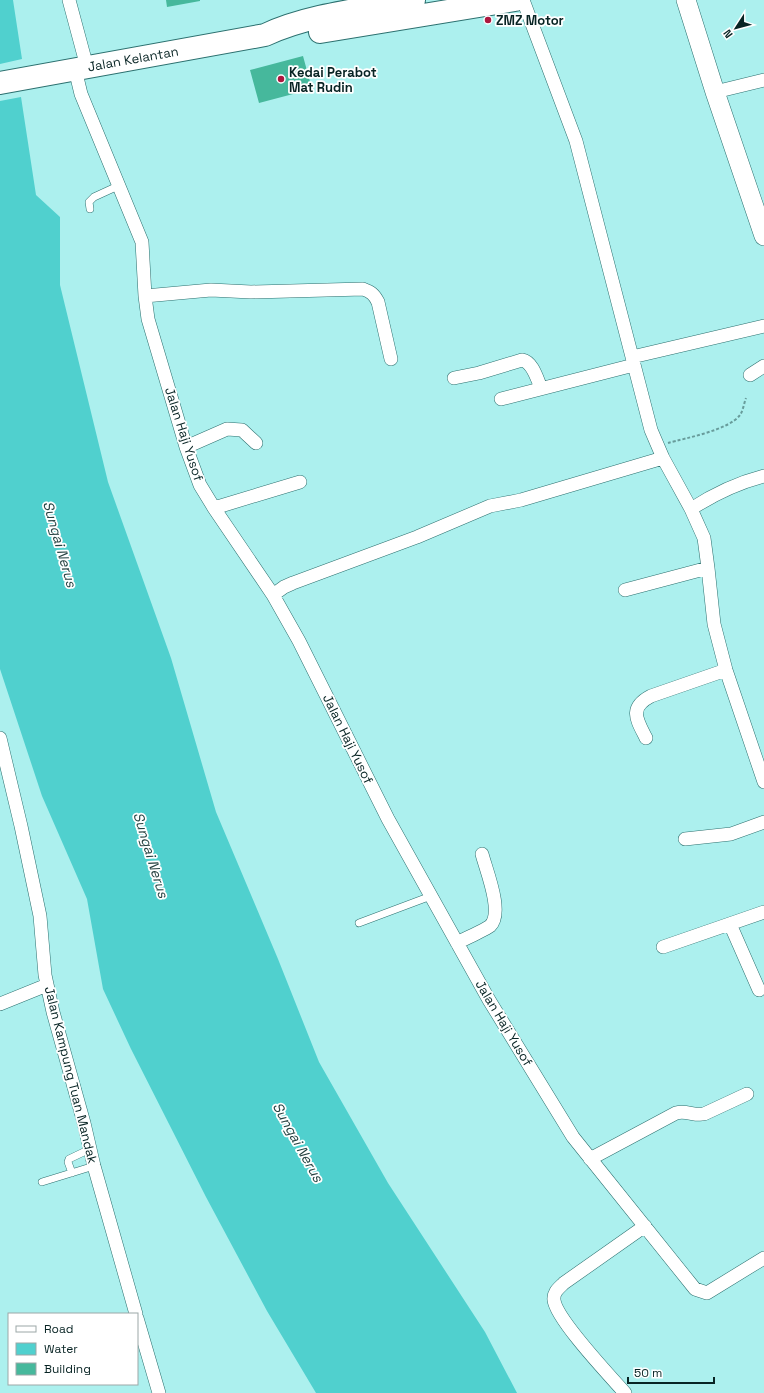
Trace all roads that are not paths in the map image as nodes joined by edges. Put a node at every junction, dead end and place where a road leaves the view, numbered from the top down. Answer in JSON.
{"nodes":[{"id":1,"x":69,"y":0,"type":"edge"},
{"id":2,"x":414,"y":0,"type":"edge"},
{"id":3,"x":515,"y":0,"type":"edge"},
{"id":4,"x":523,"y":0,"type":"edge"},
{"id":5,"x":686,"y":0,"type":"edge"},
{"id":6,"x":265,"y":34,"type":"junction"},
{"id":7,"x":81,"y":68,"type":"junction"},
{"id":8,"x":764,"y":80,"type":"edge"},
{"id":9,"x":0,"y":82,"type":"edge"},
{"id":10,"x":715,"y":92,"type":"junction"},
{"id":11,"x":118,"y":186,"type":"junction"},
{"id":12,"x":90,"y":209,"type":"dead end"},
{"id":13,"x":764,"y":236,"type":"edge"},
{"id":14,"x":145,"y":296,"type":"junction"},
{"id":15,"x":764,"y":326,"type":"edge"},
{"id":16,"x":391,"y":359,"type":"dead end"},
{"id":17,"x":633,"y":361,"type":"junction"},
{"id":18,"x":764,"y":366,"type":"edge"},
{"id":19,"x":750,"y":375,"type":"dead end"},
{"id":20,"x":454,"y":378,"type":"dead end"},
{"id":21,"x":541,"y":388,"type":"junction"},
{"id":22,"x":502,"y":399,"type":"dead end"},
{"id":23,"x":256,"y":443,"type":"dead end"},
{"id":24,"x":186,"y":447,"type":"junction"},
{"id":25,"x":660,"y":452,"type":"junction"},
{"id":26,"x":764,"y":476,"type":"edge"},
{"id":27,"x":300,"y":482,"type":"dead end"},
{"id":28,"x":214,"y":508,"type":"junction"},
{"id":29,"x":691,"y":509,"type":"junction"},
{"id":30,"x":708,"y":568,"type":"junction"},
{"id":31,"x":625,"y":590,"type":"dead end"},
{"id":32,"x":273,"y":595,"type":"junction"},
{"id":33,"x":726,"y":670,"type":"junction"},
{"id":34,"x":0,"y":738,"type":"edge"},
{"id":35,"x":646,"y":738,"type":"dead end"},
{"id":36,"x":764,"y":782,"type":"edge"},
{"id":37,"x":764,"y":822,"type":"edge"},
{"id":38,"x":685,"y":839,"type":"dead end"},
{"id":39,"x":482,"y":854,"type":"dead end"},
{"id":40,"x":431,"y":896,"type":"junction"},
{"id":41,"x":764,"y":912,"type":"edge"},
{"id":42,"x":359,"y":923,"type":"dead end"},
{"id":43,"x":730,"y":924,"type":"junction"},
{"id":44,"x":457,"y":943,"type":"junction"},
{"id":45,"x":663,"y":947,"type":"dead end"},
{"id":46,"x":47,"y":985,"type":"junction"},
{"id":47,"x":759,"y":990,"type":"dead end"},
{"id":48,"x":0,"y":1004,"type":"edge"},
{"id":49,"x":747,"y":1094,"type":"dead end"},
{"id":50,"x":90,"y":1149,"type":"junction"},
{"id":51,"x":590,"y":1159,"type":"junction"},
{"id":52,"x":94,"y":1166,"type":"junction"},
{"id":53,"x":72,"y":1173,"type":"junction"},
{"id":54,"x":42,"y":1182,"type":"dead end"},
{"id":55,"x":645,"y":1226,"type":"junction"},
{"id":56,"x":764,"y":1258,"type":"edge"},
{"id":57,"x":136,"y":1313,"type":"edge"},
{"id":58,"x":138,"y":1321,"type":"edge"},
{"id":59,"x":159,"y":1393,"type":"edge"},
{"id":60,"x":625,"y":1393,"type":"edge"}],
"edges":[{"from":1,"to":7,"type":"street","name":"Jalan Haji Yusof"},
{"from":2,"to":6,"type":"highway","name":"Jalan Kelantan"},
{"from":3,"to":6,"type":"highway","name":"Jalan Kelantan"},
{"from":4,"to":17,"type":"street"},
{"from":5,"to":10,"type":"main road"},
{"from":6,"to":7,"type":"highway","name":"Jalan Kelantan"},
{"from":7,"to":9,"type":"highway","name":"Jalan Kelantan"},
{"from":7,"to":11,"type":"street","name":"Jalan Haji Yusof"},
{"from":8,"to":10,"type":"street"},
{"from":10,"to":13,"type":"main road"},
{"from":11,"to":12,"type":"lane"},
{"from":11,"to":14,"type":"street","name":"Jalan Haji Yusof"},
{"from":14,"to":16,"type":"street"},
{"from":14,"to":24,"type":"street","name":"Jalan Haji Yusof"},
{"from":15,"to":17,"type":"street"},
{"from":17,"to":21,"type":"street"},
{"from":17,"to":25,"type":"street"},
{"from":18,"to":19,"type":"street"},
{"from":20,"to":21,"type":"street"},
{"from":21,"to":22,"type":"street"},
{"from":23,"to":24,"type":"street"},
{"from":24,"to":28,"type":"street","name":"Jalan Haji Yusof"},
{"from":25,"to":29,"type":"street"},
{"from":25,"to":32,"type":"street"},
{"from":26,"to":29,"type":"street"},
{"from":27,"to":28,"type":"street"},
{"from":28,"to":32,"type":"street","name":"Jalan Haji Yusof"},
{"from":29,"to":30,"type":"street"},
{"from":30,"to":31,"type":"street"},
{"from":30,"to":33,"type":"street"},
{"from":32,"to":40,"type":"street","name":"Jalan Haji Yusof"},
{"from":33,"to":35,"type":"street"},
{"from":33,"to":36,"type":"street"},
{"from":34,"to":46,"type":"street","name":"Jalan Kampung Tuan Mandak"},
{"from":37,"to":38,"type":"street"},
{"from":39,"to":44,"type":"street"},
{"from":40,"to":42,"type":"lane"},
{"from":40,"to":44,"type":"street","name":"Jalan Haji Yusof"},
{"from":41,"to":43,"type":"street"},
{"from":43,"to":45,"type":"street"},
{"from":43,"to":47,"type":"street"},
{"from":44,"to":51,"type":"street","name":"Jalan Haji Yusof"},
{"from":46,"to":48,"type":"street"},
{"from":46,"to":50,"type":"street","name":"Jalan Kampung Tuan Mandak"},
{"from":49,"to":51,"type":"street"},
{"from":50,"to":52,"type":"street","name":"Jalan Kampung Tuan Mandak"},
{"from":50,"to":53,"type":"lane"},
{"from":51,"to":55,"type":"street","name":"Jalan Haji Yusof"},
{"from":52,"to":53,"type":"lane"},
{"from":52,"to":57,"type":"street","name":"Jalan Kampung Tuan Mandak"},
{"from":53,"to":54,"type":"lane"},
{"from":55,"to":56,"type":"street","name":"Jalan Haji Yusof"},
{"from":55,"to":60,"type":"street"},
{"from":58,"to":59,"type":"street"}]}
